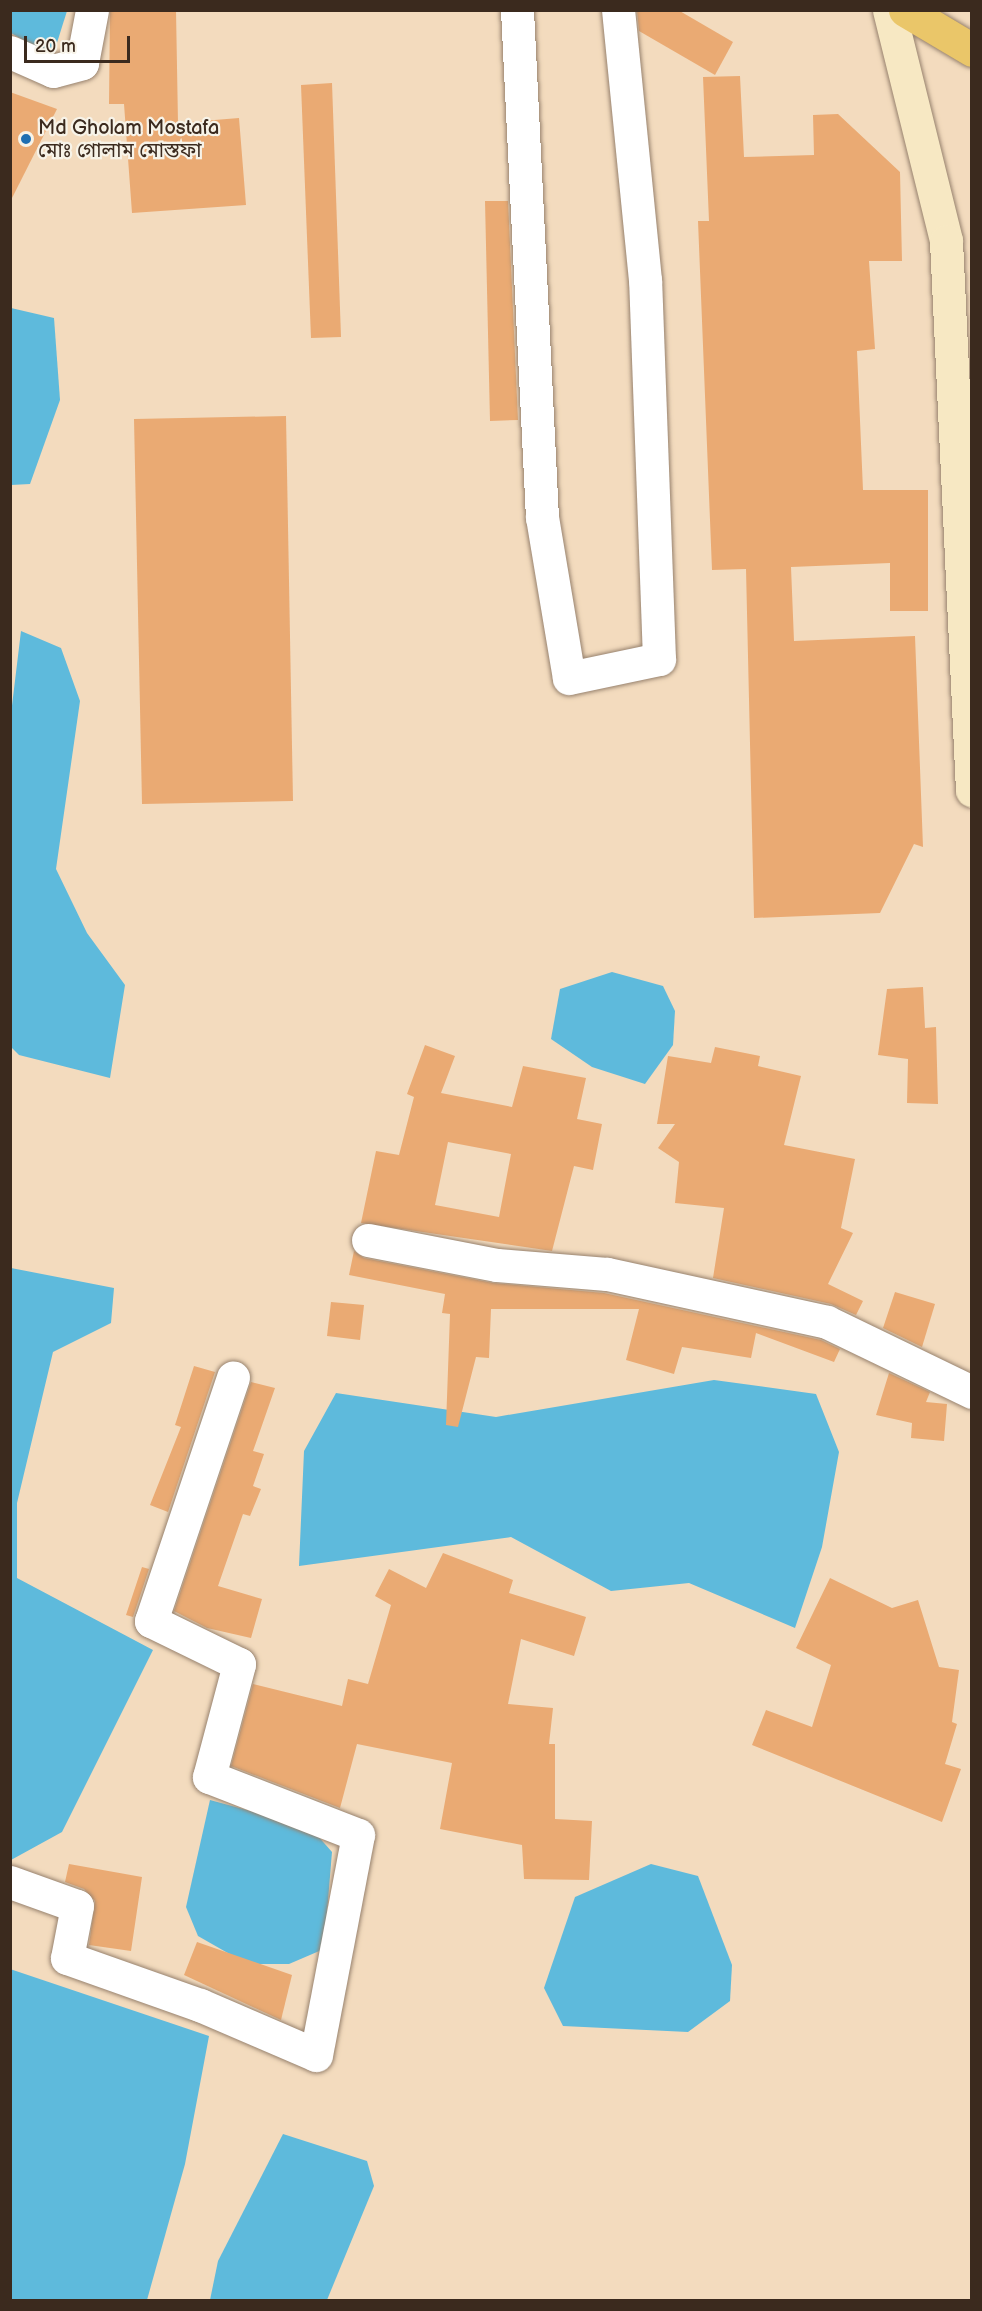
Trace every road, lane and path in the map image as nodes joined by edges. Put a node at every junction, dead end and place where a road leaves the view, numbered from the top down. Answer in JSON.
{"nodes":[{"id":1,"x":92,"y":10,"type":"edge"},
{"id":2,"x":517,"y":10,"type":"edge"},
{"id":3,"x":618,"y":10,"type":"edge"},
{"id":4,"x":889,"y":10,"type":"edge"},
{"id":5,"x":905,"y":10,"type":"edge"},
{"id":6,"x":972,"y":50,"type":"edge"},
{"id":7,"x":10,"y":52,"type":"edge"},
{"id":8,"x":962,"y":428,"type":"edge"},
{"id":9,"x":972,"y":790,"type":"edge"},
{"id":10,"x":368,"y":1240,"type":"dead end"},
{"id":11,"x":233,"y":1377,"type":"dead end"},
{"id":12,"x":972,"y":1392,"type":"edge"},
{"id":13,"x":10,"y":1882,"type":"edge"}],
"edges":[{"from":1,"to":7,"type":"street"},
{"from":2,"to":3,"type":"street"},
{"from":4,"to":8,"type":"main road"},
{"from":5,"to":6,"type":"highway"},
{"from":8,"to":9,"type":"main road"},
{"from":10,"to":12,"type":"street"},
{"from":11,"to":13,"type":"street"}]}
